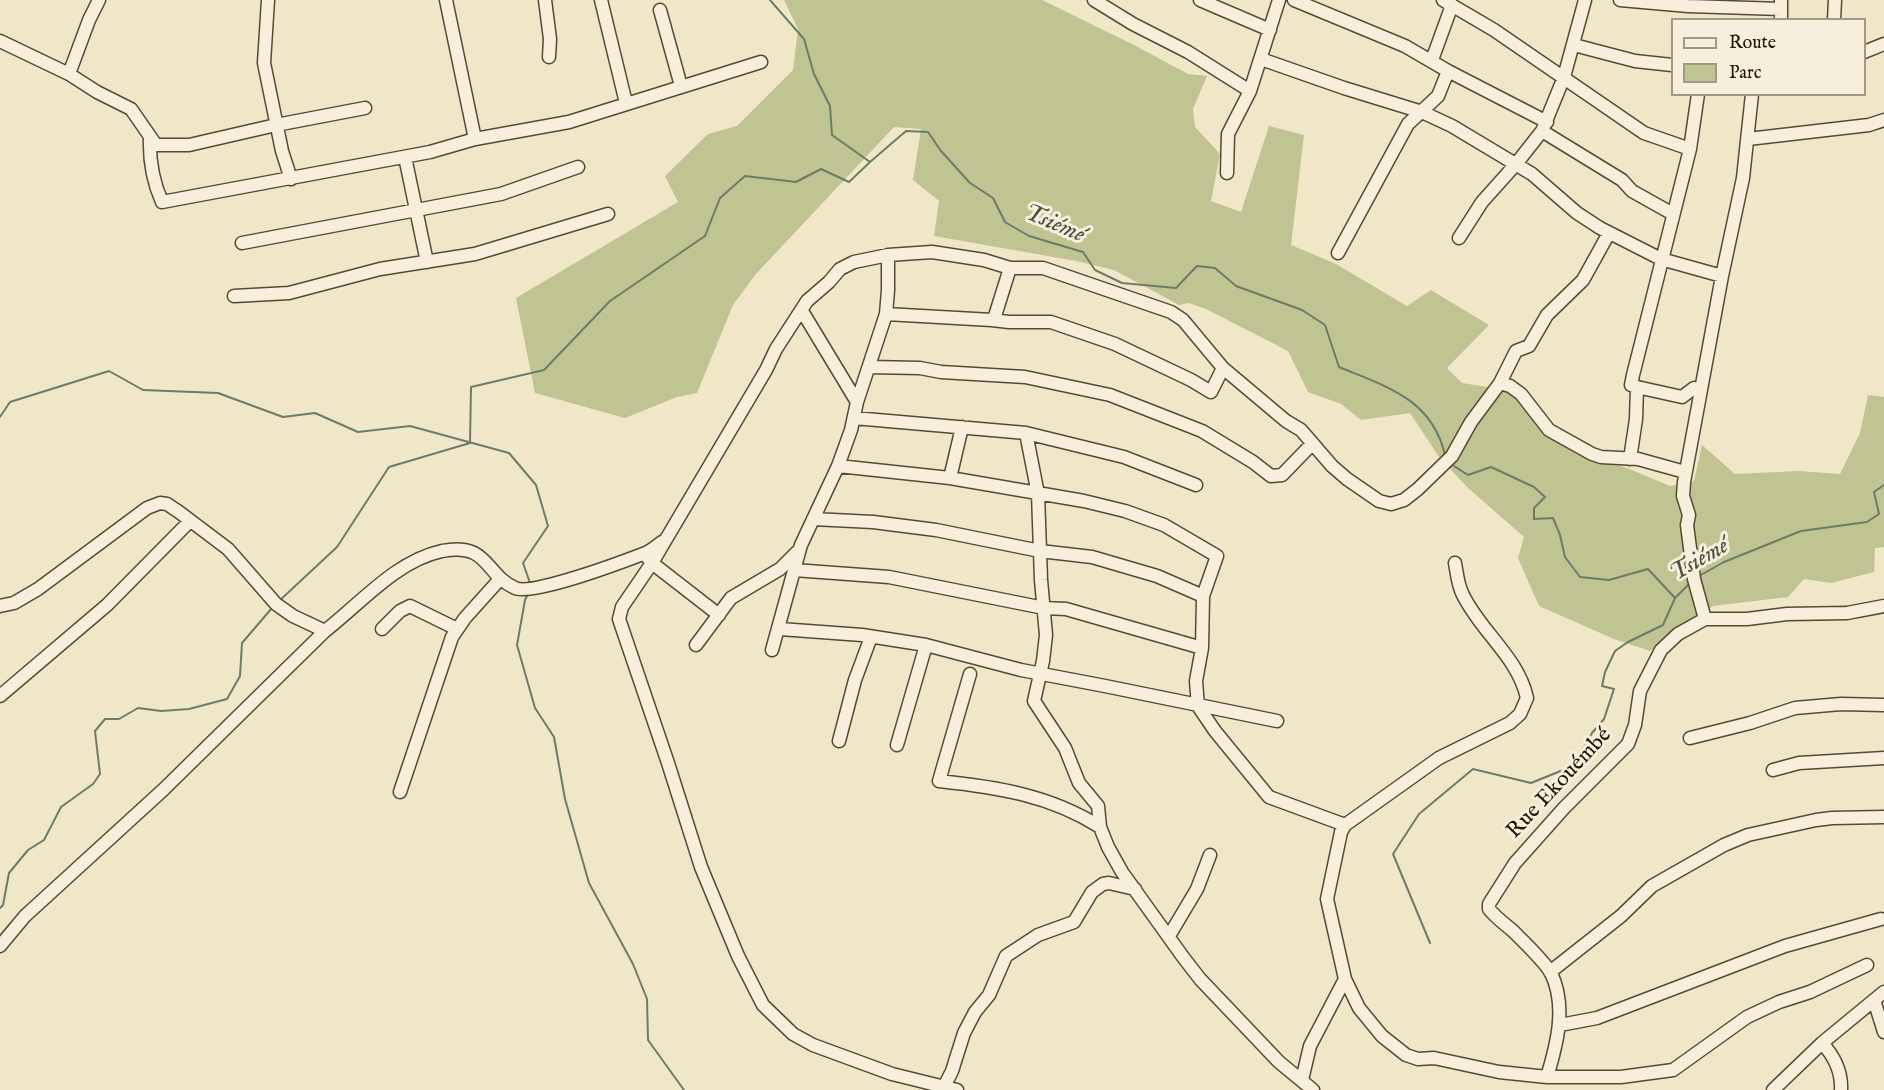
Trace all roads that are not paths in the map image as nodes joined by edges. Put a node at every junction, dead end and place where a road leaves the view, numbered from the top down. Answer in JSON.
{"nodes":[{"id":1,"x":99,"y":0,"type":"edge"},
{"id":2,"x":268,"y":0,"type":"edge"},
{"id":3,"x":446,"y":0,"type":"edge"},
{"id":4,"x":545,"y":0,"type":"edge"},
{"id":5,"x":601,"y":0,"type":"edge"},
{"id":6,"x":1094,"y":0,"type":"edge"},
{"id":7,"x":1200,"y":0,"type":"edge"},
{"id":8,"x":1279,"y":0,"type":"edge"},
{"id":9,"x":1294,"y":0,"type":"edge"},
{"id":10,"x":1585,"y":0,"type":"edge"},
{"id":11,"x":1620,"y":0,"type":"edge"},
{"id":12,"x":1835,"y":0,"type":"edge"},
{"id":13,"x":1448,"y":3,"type":"edge"},
{"id":14,"x":1781,"y":9,"type":"edge"},
{"id":15,"x":660,"y":10,"type":"dead end"},
{"id":16,"x":1833,"y":18,"type":"edge"},
{"id":17,"x":1270,"y":30,"type":"junction"},
{"id":18,"x":0,"y":41,"type":"edge"},
{"id":19,"x":1884,"y":44,"type":"edge"},
{"id":20,"x":1574,"y":45,"type":"junction"},
{"id":21,"x":1866,"y":51,"type":"edge"},
{"id":22,"x":549,"y":57,"type":"dead end"},
{"id":23,"x":1261,"y":59,"type":"junction"},
{"id":24,"x":1432,"y":60,"type":"junction"},
{"id":25,"x":761,"y":62,"type":"dead end"},
{"id":26,"x":1671,"y":65,"type":"edge"},
{"id":27,"x":1448,"y":71,"type":"junction"},
{"id":28,"x":69,"y":74,"type":"junction"},
{"id":29,"x":1564,"y":77,"type":"junction"},
{"id":30,"x":681,"y":86,"type":"junction"},
{"id":31,"x":1250,"y":91,"type":"junction"},
{"id":32,"x":1698,"y":96,"type":"edge"},
{"id":33,"x":1752,"y":96,"type":"edge"},
{"id":34,"x":626,"y":104,"type":"junction"},
{"id":35,"x":365,"y":108,"type":"dead end"},
{"id":36,"x":1422,"y":112,"type":"junction"},
{"id":37,"x":1884,"y":120,"type":"edge"},
{"id":38,"x":276,"y":124,"type":"junction"},
{"id":39,"x":1544,"y":126,"type":"junction"},
{"id":40,"x":150,"y":136,"type":"junction"},
{"id":41,"x":1748,"y":138,"type":"junction"},
{"id":42,"x":475,"y":139,"type":"junction"},
{"id":43,"x":1690,"y":149,"type":"junction"},
{"id":44,"x":405,"y":157,"type":"junction"},
{"id":45,"x":1516,"y":164,"type":"junction"},
{"id":46,"x":578,"y":167,"type":"dead end"},
{"id":47,"x":1227,"y":173,"type":"dead end"},
{"id":48,"x":291,"y":179,"type":"junction"},
{"id":49,"x":416,"y":210,"type":"junction"},
{"id":50,"x":608,"y":214,"type":"dead end"},
{"id":51,"x":1673,"y":214,"type":"junction"},
{"id":52,"x":1609,"y":233,"type":"junction"},
{"id":53,"x":1459,"y":238,"type":"dead end"},
{"id":54,"x":242,"y":243,"type":"dead end"},
{"id":55,"x":1338,"y":253,"type":"dead end"},
{"id":56,"x":888,"y":255,"type":"junction"},
{"id":57,"x":1661,"y":259,"type":"junction"},
{"id":58,"x":427,"y":262,"type":"junction"},
{"id":59,"x":1010,"y":268,"type":"junction"},
{"id":60,"x":1722,"y":276,"type":"junction"},
{"id":61,"x":234,"y":296,"type":"dead end"},
{"id":62,"x":802,"y":311,"type":"junction"},
{"id":63,"x":886,"y":314,"type":"junction"},
{"id":64,"x":992,"y":320,"type":"junction"},
{"id":65,"x":869,"y":367,"type":"junction"},
{"id":66,"x":1223,"y":368,"type":"junction"},
{"id":67,"x":1500,"y":383,"type":"junction"},
{"id":68,"x":1637,"y":387,"type":"junction"},
{"id":69,"x":1701,"y":390,"type":"junction"},
{"id":70,"x":857,"y":402,"type":"junction"},
{"id":71,"x":855,"y":418,"type":"junction"},
{"id":72,"x":962,"y":427,"type":"junction"},
{"id":73,"x":1026,"y":434,"type":"junction"},
{"id":74,"x":1312,"y":444,"type":"junction"},
{"id":75,"x":1630,"y":459,"type":"junction"},
{"id":76,"x":838,"y":466,"type":"junction"},
{"id":77,"x":1685,"y":472,"type":"junction"},
{"id":78,"x":950,"y":478,"type":"junction"},
{"id":79,"x":1196,"y":484,"type":"dead end"},
{"id":80,"x":1038,"y":494,"type":"junction"},
{"id":81,"x":813,"y":519,"type":"junction"},
{"id":82,"x":190,"y":521,"type":"junction"},
{"id":83,"x":801,"y":545,"type":"junction"},
{"id":84,"x":1040,"y":551,"type":"junction"},
{"id":85,"x":648,"y":559,"type":"junction"},
{"id":86,"x":1455,"y":563,"type":"dead end"},
{"id":87,"x":794,"y":570,"type":"junction"},
{"id":88,"x":500,"y":579,"type":"junction"},
{"id":89,"x":1203,"y":596,"type":"junction"},
{"id":90,"x":0,"y":606,"type":"edge"},
{"id":91,"x":1884,"y":606,"type":"edge"},
{"id":92,"x":1044,"y":608,"type":"junction"},
{"id":93,"x":719,"y":615,"type":"junction"},
{"id":94,"x":1705,"y":619,"type":"junction"},
{"id":95,"x":382,"y":629,"type":"dead end"},
{"id":96,"x":780,"y":629,"type":"junction"},
{"id":97,"x":457,"y":630,"type":"junction"},
{"id":98,"x":325,"y":631,"type":"junction"},
{"id":99,"x":871,"y":636,"type":"junction"},
{"id":100,"x":696,"y":645,"type":"dead end"},
{"id":101,"x":926,"y":645,"type":"junction"},
{"id":102,"x":1202,"y":648,"type":"junction"},
{"id":103,"x":772,"y":650,"type":"dead end"},
{"id":104,"x":1040,"y":673,"type":"junction"},
{"id":105,"x":970,"y":674,"type":"dead end"},
{"id":106,"x":0,"y":696,"type":"edge"},
{"id":107,"x":1198,"y":705,"type":"junction"},
{"id":108,"x":1884,"y":705,"type":"edge"},
{"id":109,"x":1277,"y":721,"type":"dead end"},
{"id":110,"x":1690,"y":738,"type":"dead end"},
{"id":111,"x":839,"y":741,"type":"dead end"},
{"id":112,"x":897,"y":745,"type":"dead end"},
{"id":113,"x":1884,"y":758,"type":"edge"},
{"id":114,"x":1773,"y":770,"type":"dead end"},
{"id":115,"x":400,"y":792,"type":"dead end"},
{"id":116,"x":1884,"y":817,"type":"edge"},
{"id":117,"x":1346,"y":825,"type":"junction"},
{"id":118,"x":1100,"y":827,"type":"junction"},
{"id":119,"x":1210,"y":855,"type":"dead end"},
{"id":120,"x":1135,"y":889,"type":"junction"},
{"id":121,"x":1881,"y":919,"type":"dead end"},
{"id":122,"x":1169,"y":936,"type":"junction"},
{"id":123,"x":0,"y":946,"type":"edge"},
{"id":124,"x":1867,"y":965,"type":"dead end"},
{"id":125,"x":1550,"y":972,"type":"junction"},
{"id":126,"x":1346,"y":979,"type":"junction"},
{"id":127,"x":1879,"y":996,"type":"edge"},
{"id":128,"x":1560,"y":1025,"type":"junction"},
{"id":129,"x":1884,"y":1032,"type":"edge"},
{"id":130,"x":1822,"y":1043,"type":"junction"},
{"id":131,"x":1547,"y":1077,"type":"junction"},
{"id":132,"x":1302,"y":1080,"type":"junction"},
{"id":133,"x":918,"y":1085,"type":"edge"},
{"id":134,"x":941,"y":1089,"type":"edge"},
{"id":135,"x":957,"y":1090,"type":"edge"},
{"id":136,"x":1313,"y":1090,"type":"edge"},
{"id":137,"x":1773,"y":1090,"type":"edge"},
{"id":138,"x":1842,"y":1090,"type":"edge"}],
"edges":[{"from":1,"to":28,"type":"street"},
{"from":2,"to":38,"type":"street"},
{"from":3,"to":42,"type":"street"},
{"from":4,"to":22,"type":"street"},
{"from":5,"to":34,"type":"street"},
{"from":6,"to":31,"type":"street"},
{"from":7,"to":17,"type":"street"},
{"from":8,"to":17,"type":"street"},
{"from":9,"to":24,"type":"street"},
{"from":10,"to":20,"type":"street"},
{"from":11,"to":14,"type":"street"},
{"from":12,"to":16,"type":"street"},
{"from":13,"to":24,"type":"street"},
{"from":13,"to":29,"type":"street"},
{"from":15,"to":30,"type":"street"},
{"from":17,"to":23,"type":"street"},
{"from":18,"to":28,"type":"street"},
{"from":19,"to":21,"type":"street"},
{"from":20,"to":26,"type":"street"},
{"from":20,"to":29,"type":"street"},
{"from":23,"to":31,"type":"street"},
{"from":23,"to":36,"type":"street"},
{"from":24,"to":27,"type":"street"},
{"from":25,"to":30,"type":"street"},
{"from":27,"to":36,"type":"street"},
{"from":27,"to":39,"type":"street"},
{"from":28,"to":40,"type":"street"},
{"from":29,"to":39,"type":"street"},
{"from":29,"to":43,"type":"street"},
{"from":30,"to":34,"type":"street"},
{"from":31,"to":47,"type":"street"},
{"from":32,"to":43,"type":"street"},
{"from":33,"to":41,"type":"street"},
{"from":34,"to":42,"type":"street"},
{"from":35,"to":38,"type":"street"},
{"from":36,"to":45,"type":"street"},
{"from":36,"to":55,"type":"street"},
{"from":37,"to":41,"type":"street"},
{"from":38,"to":40,"type":"street"},
{"from":38,"to":48,"type":"street"},
{"from":39,"to":45,"type":"street"},
{"from":39,"to":51,"type":"street"},
{"from":40,"to":48,"type":"street"},
{"from":41,"to":60,"type":"street"},
{"from":42,"to":44,"type":"street"},
{"from":43,"to":51,"type":"street"},
{"from":44,"to":48,"type":"street"},
{"from":44,"to":49,"type":"street"},
{"from":45,"to":52,"type":"street"},
{"from":45,"to":53,"type":"street"},
{"from":46,"to":49,"type":"street"},
{"from":49,"to":54,"type":"street"},
{"from":49,"to":58,"type":"street"},
{"from":50,"to":58,"type":"street"},
{"from":51,"to":57,"type":"street"},
{"from":52,"to":57,"type":"street"},
{"from":52,"to":67,"type":"street"},
{"from":56,"to":59,"type":"street"},
{"from":56,"to":62,"type":"street"},
{"from":56,"to":63,"type":"street"},
{"from":57,"to":60,"type":"street"},
{"from":57,"to":68,"type":"street"},
{"from":58,"to":61,"type":"street"},
{"from":59,"to":64,"type":"street"},
{"from":59,"to":66,"type":"street"},
{"from":60,"to":69,"type":"street"},
{"from":62,"to":70,"type":"street"},
{"from":62,"to":85,"type":"street"},
{"from":63,"to":64,"type":"street"},
{"from":63,"to":65,"type":"street"},
{"from":64,"to":66,"type":"street"},
{"from":65,"to":70,"type":"street"},
{"from":65,"to":74,"type":"street"},
{"from":66,"to":74,"type":"street"},
{"from":67,"to":74,"type":"street"},
{"from":67,"to":75,"type":"street"},
{"from":68,"to":69,"type":"street"},
{"from":68,"to":75,"type":"street"},
{"from":69,"to":77,"type":"street"},
{"from":70,"to":71,"type":"street"},
{"from":71,"to":72,"type":"street"},
{"from":71,"to":76,"type":"street"},
{"from":72,"to":73,"type":"street"},
{"from":72,"to":78,"type":"street"},
{"from":73,"to":79,"type":"street"},
{"from":73,"to":80,"type":"street"},
{"from":75,"to":77,"type":"street"},
{"from":76,"to":78,"type":"street"},
{"from":76,"to":81,"type":"street"},
{"from":77,"to":94,"type":"street"},
{"from":78,"to":80,"type":"street"},
{"from":80,"to":84,"type":"street"},
{"from":80,"to":89,"type":"street"},
{"from":81,"to":83,"type":"street"},
{"from":81,"to":84,"type":"street"},
{"from":82,"to":90,"type":"street"},
{"from":82,"to":98,"type":"street"},
{"from":82,"to":106,"type":"street"},
{"from":83,"to":87,"type":"street"},
{"from":83,"to":93,"type":"street"},
{"from":84,"to":89,"type":"street"},
{"from":84,"to":92,"type":"street"},
{"from":85,"to":88,"type":"street"},
{"from":85,"to":93,"type":"street"},
{"from":85,"to":133,"type":"street"},
{"from":86,"to":117,"type":"street"},
{"from":87,"to":92,"type":"street"},
{"from":87,"to":96,"type":"street"},
{"from":88,"to":97,"type":"street"},
{"from":88,"to":98,"type":"street"},
{"from":89,"to":102,"type":"street"},
{"from":91,"to":94,"type":"street","name":"Rue Ekouémbé"},
{"from":92,"to":102,"type":"street"},
{"from":92,"to":104,"type":"street"},
{"from":93,"to":100,"type":"street"},
{"from":94,"to":125,"type":"street","name":"Rue Ekouémbé"},
{"from":95,"to":97,"type":"street"},
{"from":96,"to":99,"type":"street"},
{"from":96,"to":103,"type":"street"},
{"from":97,"to":115,"type":"street"},
{"from":98,"to":123,"type":"street"},
{"from":99,"to":101,"type":"street"},
{"from":99,"to":111,"type":"street"},
{"from":101,"to":104,"type":"street"},
{"from":101,"to":112,"type":"street"},
{"from":102,"to":107,"type":"street"},
{"from":104,"to":107,"type":"street"},
{"from":104,"to":118,"type":"street"},
{"from":105,"to":118,"type":"street"},
{"from":107,"to":109,"type":"street"},
{"from":107,"to":117,"type":"street"},
{"from":108,"to":110,"type":"street"},
{"from":113,"to":114,"type":"street"},
{"from":116,"to":125,"type":"street"},
{"from":117,"to":126,"type":"street"},
{"from":118,"to":120,"type":"street"},
{"from":119,"to":122,"type":"street"},
{"from":120,"to":122,"type":"street"},
{"from":120,"to":134,"type":"street"},
{"from":121,"to":128,"type":"street"},
{"from":122,"to":132,"type":"street"},
{"from":124,"to":131,"type":"street"},
{"from":125,"to":128,"type":"street","name":"Rue Ekouémbé"},
{"from":126,"to":131,"type":"street"},
{"from":126,"to":132,"type":"street"},
{"from":127,"to":129,"type":"street"},
{"from":127,"to":130,"type":"street"},
{"from":128,"to":131,"type":"street","name":"Rue Ekouémbé"},
{"from":130,"to":137,"type":"street"},
{"from":130,"to":138,"type":"street"},
{"from":132,"to":136,"type":"street"},
{"from":133,"to":134,"type":"street"},
{"from":134,"to":135,"type":"street"}]}
